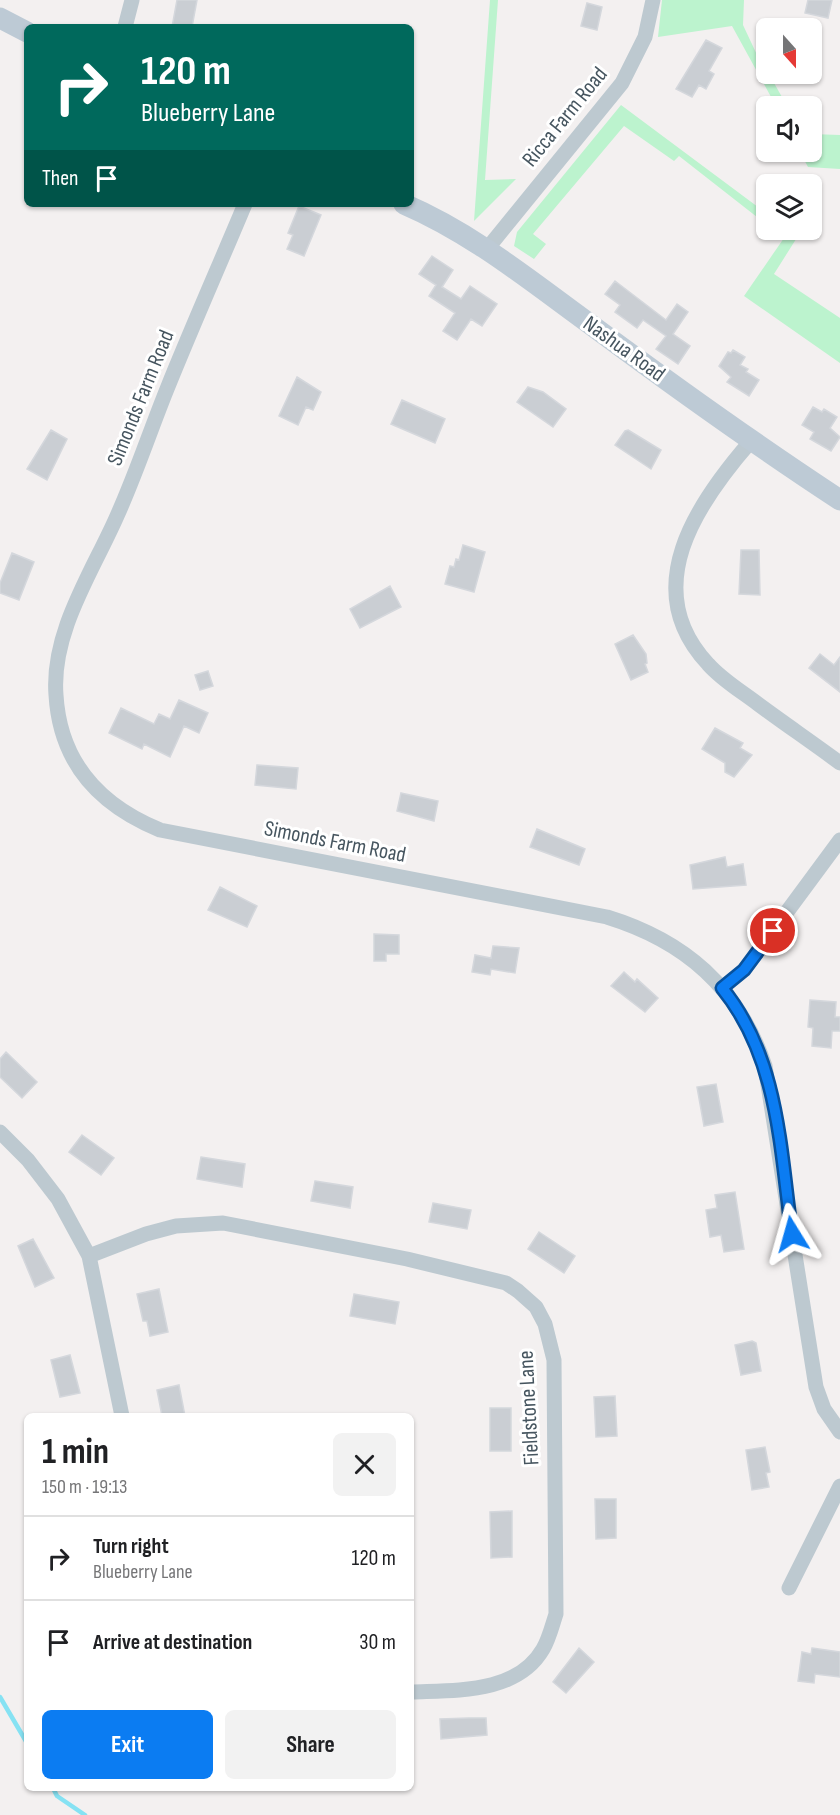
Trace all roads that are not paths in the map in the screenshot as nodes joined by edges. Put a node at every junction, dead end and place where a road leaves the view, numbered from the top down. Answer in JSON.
{"nodes":[{"id":1,"x":132,"y":0,"type":"edge"},
{"id":2,"x":653,"y":0,"type":"edge"},
{"id":3,"x":0,"y":18,"type":"edge"},
{"id":4,"x":125,"y":24,"type":"edge"},
{"id":5,"x":24,"y":30,"type":"edge"},
{"id":6,"x":244,"y":207,"type":"edge"},
{"id":7,"x":411,"y":207,"type":"edge"},
{"id":8,"x":487,"y":249,"type":"junction"},
{"id":9,"x":751,"y":441,"type":"junction"},
{"id":10,"x":840,"y":500,"type":"edge"},
{"id":11,"x":840,"y":763,"type":"edge"},
{"id":12,"x":840,"y":840,"type":"edge"},
{"id":13,"x":722,"y":988,"type":"junction"},
{"id":14,"x":0,"y":1132,"type":"edge"},
{"id":15,"x":89,"y":1256,"type":"junction"},
{"id":16,"x":121,"y":1413,"type":"edge"},
{"id":17,"x":840,"y":1432,"type":"edge"},
{"id":18,"x":840,"y":1486,"type":"edge"},
{"id":19,"x":789,"y":1588,"type":"dead end"},
{"id":20,"x":414,"y":1692,"type":"edge"}],
"edges":[{"from":1,"to":4,"type":"street"},
{"from":2,"to":8,"type":"street","name":"Ricca Farm Road"},
{"from":3,"to":5,"type":"main road"},
{"from":6,"to":13,"type":"street","name":"Simonds Farm Road"},
{"from":7,"to":8,"type":"main road","name":"Nashua Road"},
{"from":8,"to":9,"type":"main road","name":"Nashua Road"},
{"from":9,"to":10,"type":"main road","name":"Nashua Road"},
{"from":9,"to":11,"type":"street"},
{"from":12,"to":13,"type":"street"},
{"from":13,"to":17,"type":"street","name":"Simonds Farm Road"},
{"from":14,"to":15,"type":"street"},
{"from":15,"to":16,"type":"street"},
{"from":15,"to":20,"type":"street","name":"Fieldstone Lane"},
{"from":18,"to":19,"type":"street"}]}
